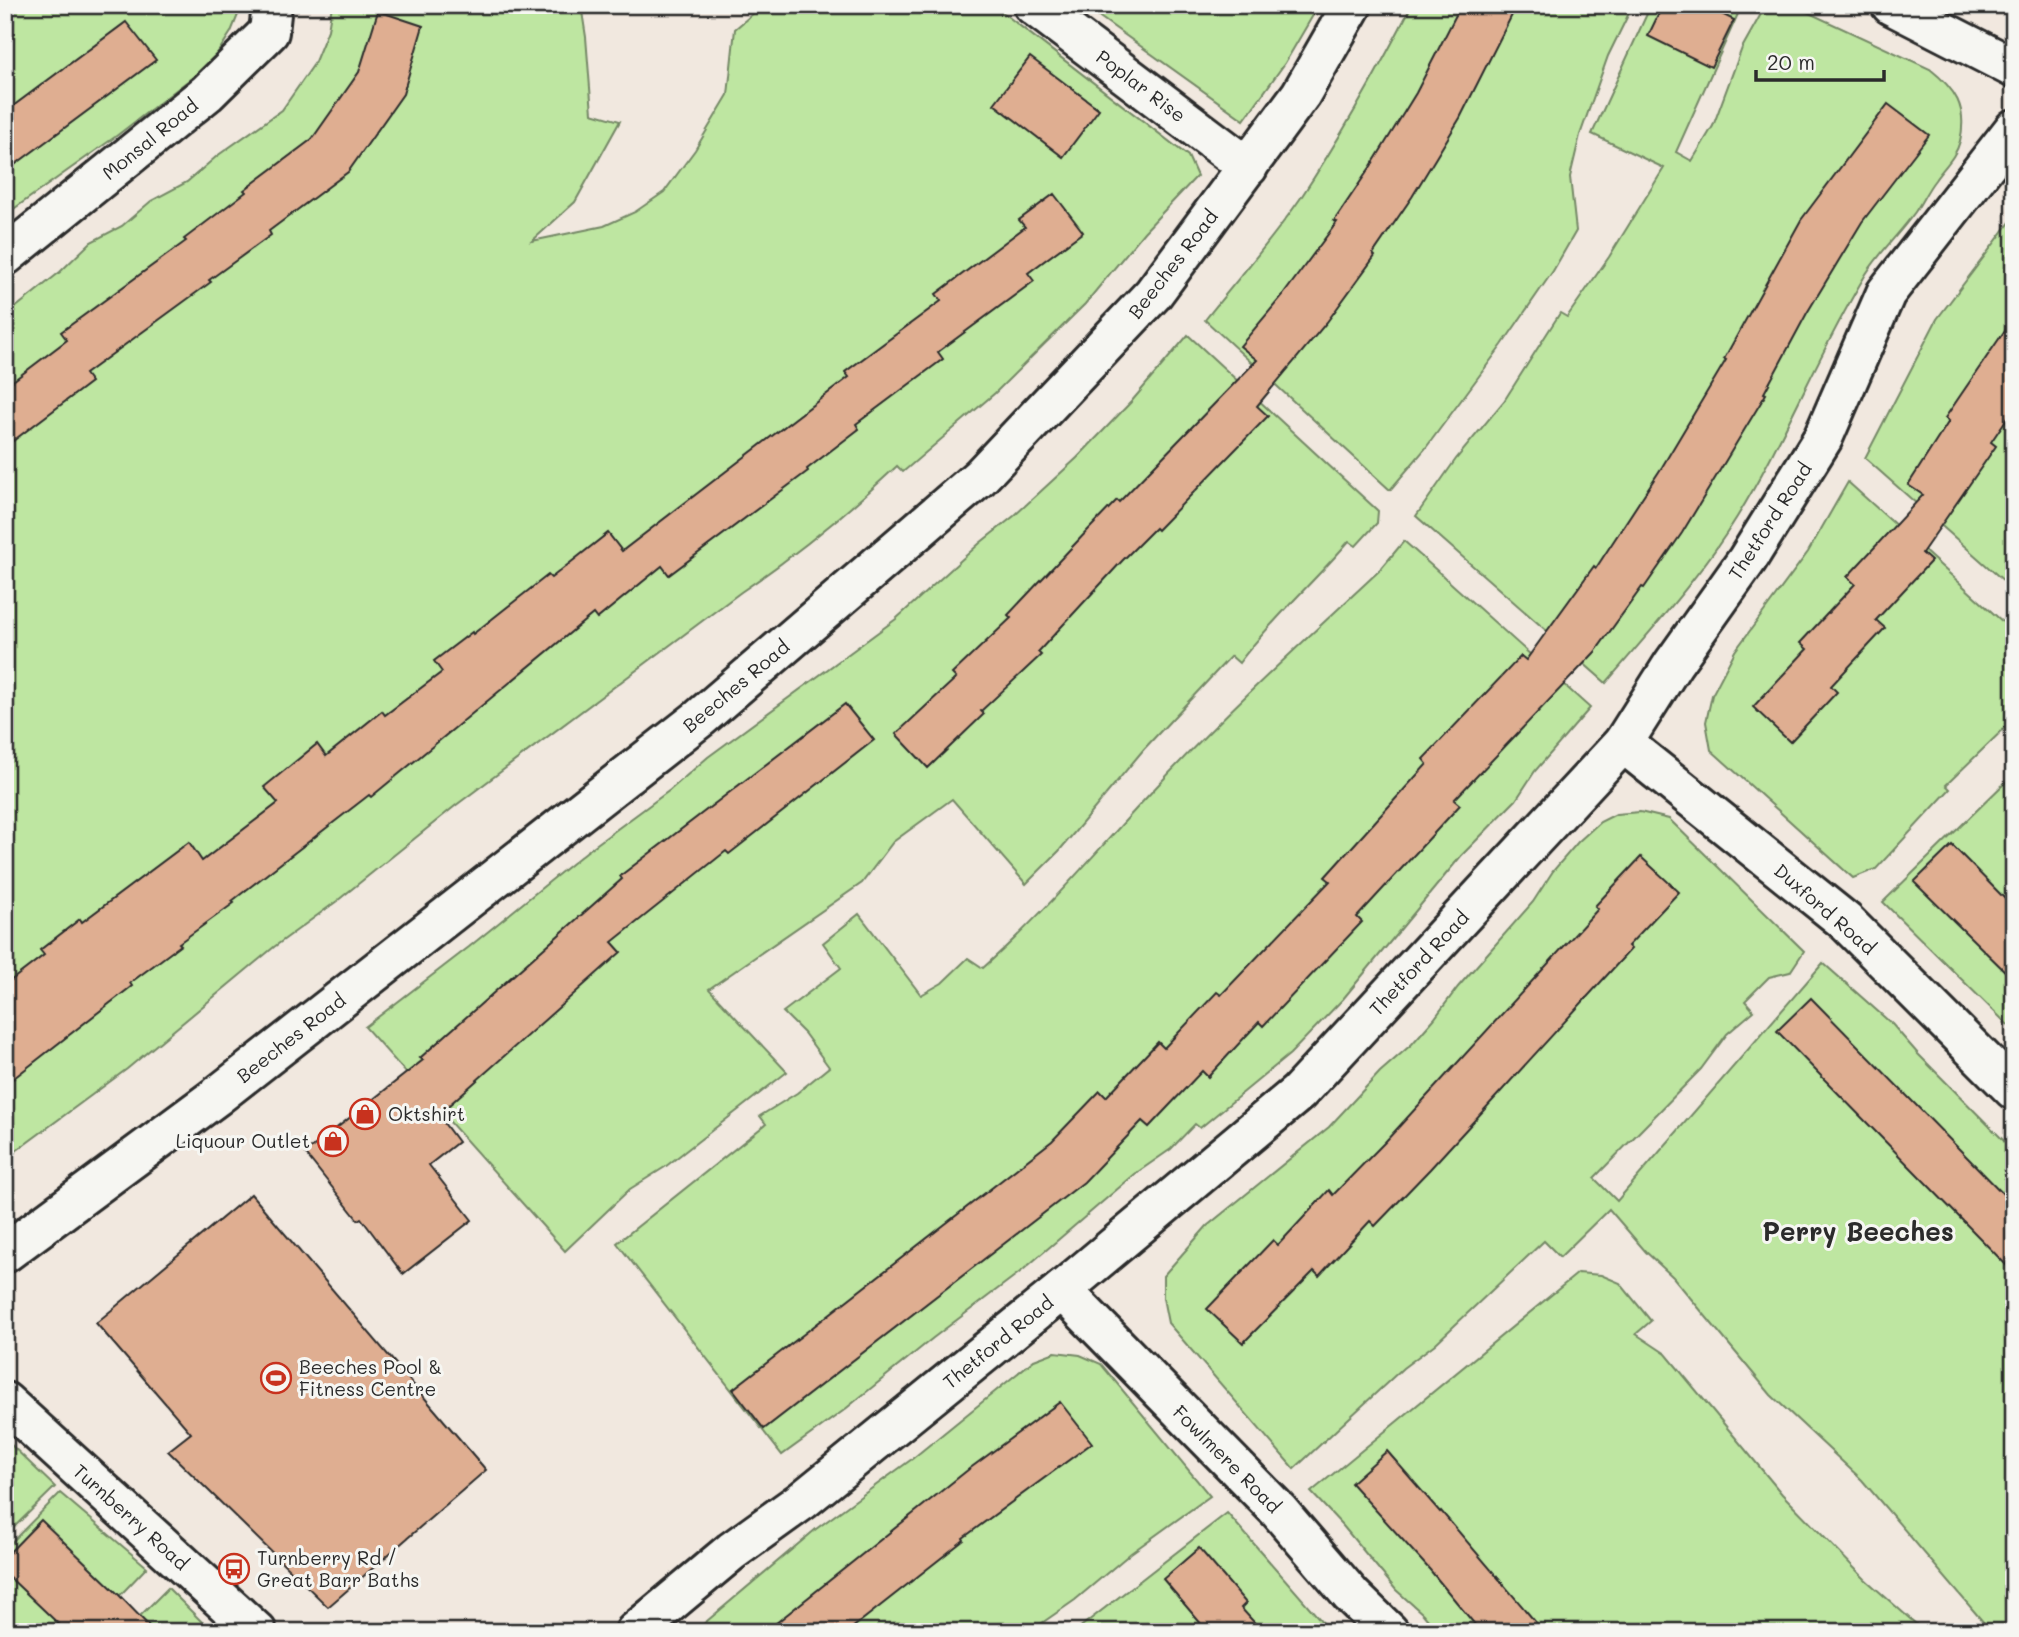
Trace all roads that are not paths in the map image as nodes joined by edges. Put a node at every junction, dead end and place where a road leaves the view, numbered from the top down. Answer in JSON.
{"nodes":[{"id":1,"x":272,"y":5,"type":"edge"},
{"id":2,"x":1033,"y":5,"type":"edge"},
{"id":3,"x":1352,"y":5,"type":"edge"},
{"id":4,"x":1891,"y":5,"type":"edge"},
{"id":5,"x":2014,"y":68,"type":"edge"},
{"id":6,"x":2014,"y":129,"type":"edge"},
{"id":7,"x":1248,"y":167,"type":"junction"},
{"id":8,"x":5,"y":256,"type":"edge"},
{"id":9,"x":1623,"y":743,"type":"junction"},
{"id":10,"x":2014,"y":1090,"type":"edge"},
{"id":11,"x":5,"y":1253,"type":"edge"},
{"id":12,"x":1062,"y":1290,"type":"junction"},
{"id":13,"x":5,"y":1402,"type":"edge"},
{"id":14,"x":257,"y":1632,"type":"edge"},
{"id":15,"x":635,"y":1632,"type":"edge"},
{"id":16,"x":1389,"y":1632,"type":"edge"}],
"edges":[{"from":1,"to":8,"type":"street","name":"Monsal Road"},
{"from":2,"to":7,"type":"street","name":"Poplar Rise"},
{"from":3,"to":7,"type":"street","name":"Beeches Road"},
{"from":4,"to":5,"type":"street"},
{"from":6,"to":9,"type":"street","name":"Thetford Road"},
{"from":7,"to":11,"type":"street","name":"Beeches Road"},
{"from":9,"to":10,"type":"street","name":"Duxford Road"},
{"from":9,"to":12,"type":"street","name":"Thetford Road"},
{"from":12,"to":15,"type":"street","name":"Thetford Road"},
{"from":12,"to":16,"type":"street","name":"Fowlmere Road"},
{"from":13,"to":14,"type":"street","name":"Turnberry Road"}]}
